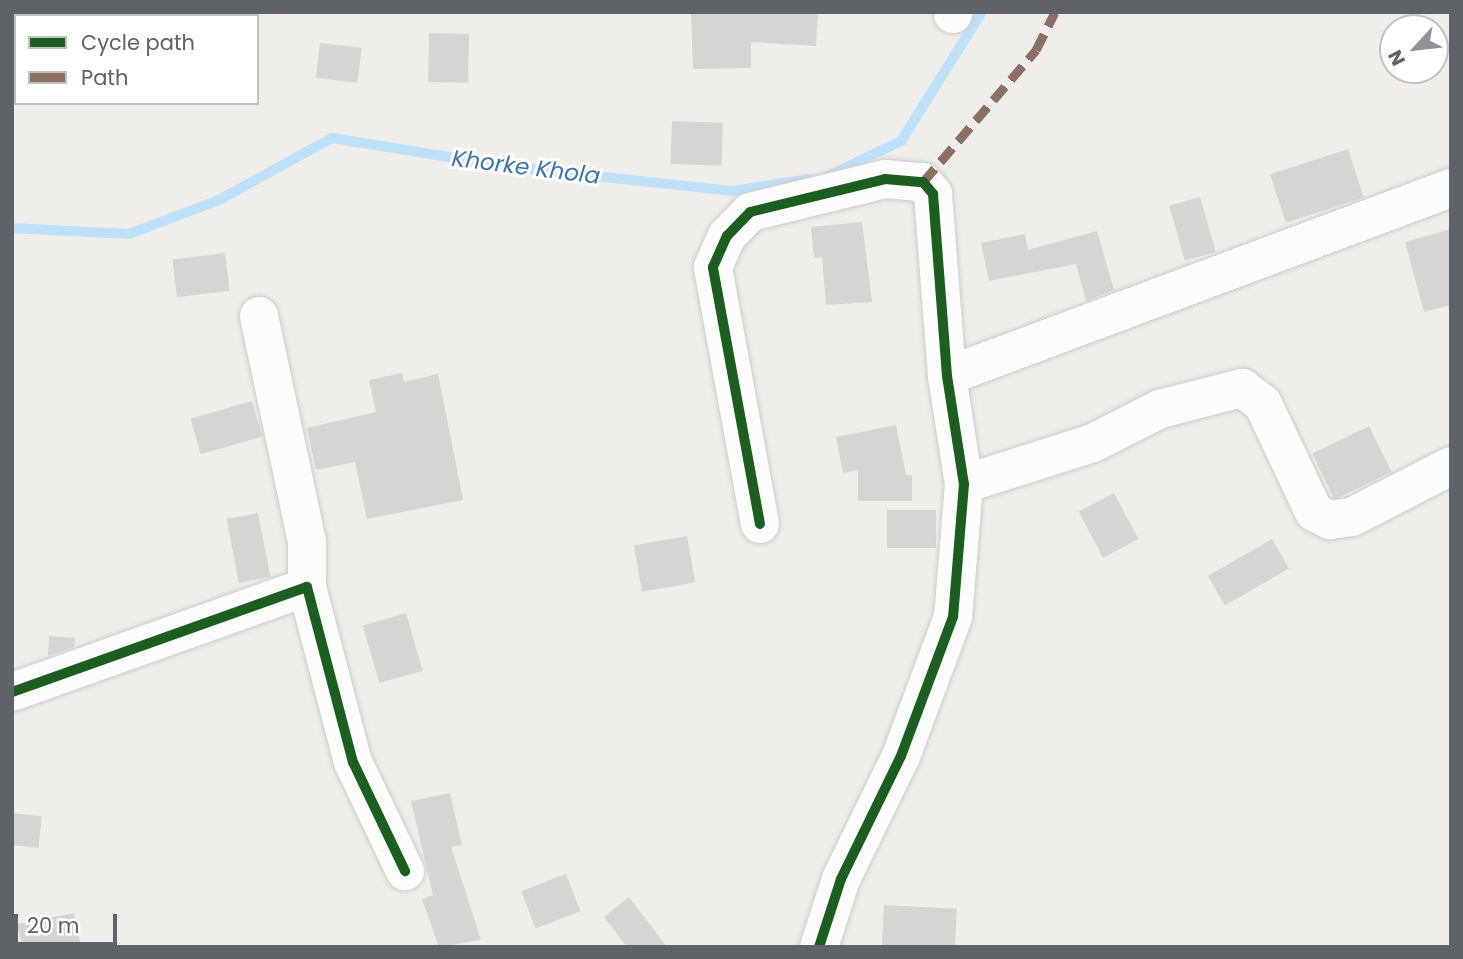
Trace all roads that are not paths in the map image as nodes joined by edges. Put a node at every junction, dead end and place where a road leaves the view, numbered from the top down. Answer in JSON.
{"nodes":[{"id":1,"x":1451,"y":188,"type":"edge"},
{"id":2,"x":259,"y":316,"type":"dead end"},
{"id":3,"x":947,"y":376,"type":"junction"},
{"id":4,"x":1451,"y":466,"type":"edge"},
{"id":5,"x":964,"y":484,"type":"junction"},
{"id":6,"x":760,"y":524,"type":"dead end"},
{"id":7,"x":307,"y":587,"type":"junction"},
{"id":8,"x":12,"y":692,"type":"edge"},
{"id":9,"x":405,"y":871,"type":"dead end"},
{"id":10,"x":819,"y":947,"type":"edge"}],
"edges":[{"from":1,"to":3,"type":"street"},
{"from":2,"to":7,"type":"street"},
{"from":3,"to":5,"type":"street"},
{"from":3,"to":6,"type":"street"},
{"from":4,"to":5,"type":"street"},
{"from":5,"to":10,"type":"street"},
{"from":7,"to":8,"type":"street"},
{"from":7,"to":9,"type":"street"}]}
